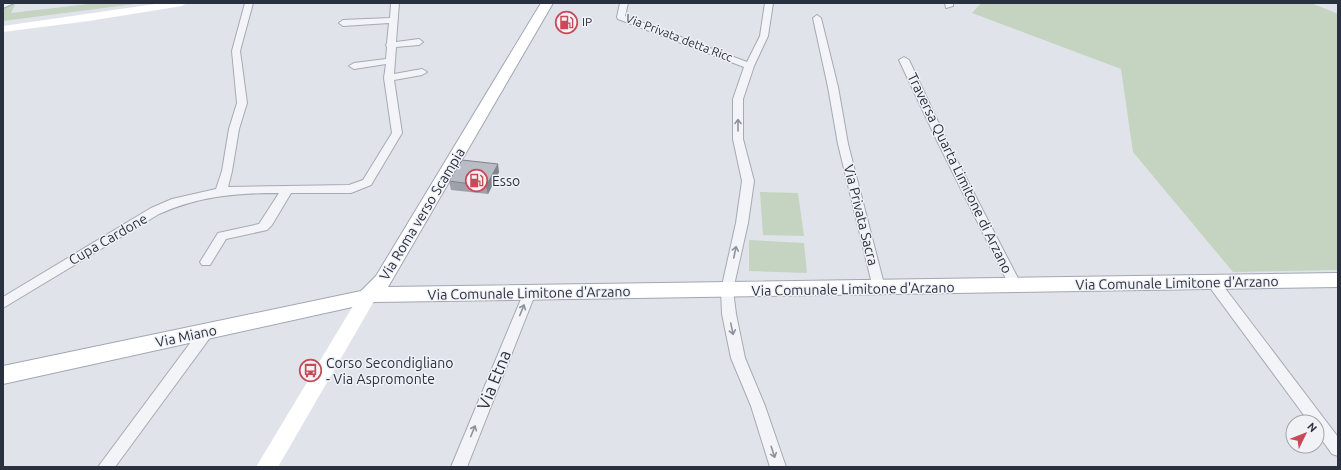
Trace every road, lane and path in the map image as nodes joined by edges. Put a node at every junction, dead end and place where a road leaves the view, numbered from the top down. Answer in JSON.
{"nodes":[{"id":1,"x":10,"y":3,"type":"edge"},
{"id":2,"x":150,"y":3,"type":"edge"},
{"id":3,"x":182,"y":3,"type":"edge"},
{"id":4,"x":249,"y":3,"type":"edge"},
{"id":5,"x":394,"y":3,"type":"edge"},
{"id":6,"x":537,"y":3,"type":"edge"},
{"id":7,"x":547,"y":3,"type":"edge"},
{"id":8,"x":624,"y":3,"type":"edge"},
{"id":9,"x":770,"y":3,"type":"edge"},
{"id":10,"x":3,"y":6,"type":"edge"},
{"id":11,"x":817,"y":18,"type":"dead end"},
{"id":12,"x":393,"y":20,"type":"junction"},
{"id":13,"x":3,"y":23,"type":"edge"},
{"id":14,"x":343,"y":23,"type":"dead end"},
{"id":15,"x":3,"y":29,"type":"edge"},
{"id":16,"x":419,"y":42,"type":"dead end"},
{"id":17,"x":390,"y":45,"type":"junction"},
{"id":18,"x":904,"y":60,"type":"dead end"},
{"id":19,"x":389,"y":61,"type":"junction"},
{"id":20,"x":354,"y":66,"type":"dead end"},
{"id":21,"x":749,"y":66,"type":"junction"},
{"id":22,"x":422,"y":72,"type":"dead end"},
{"id":23,"x":389,"y":78,"type":"junction"},
{"id":24,"x":287,"y":189,"type":"junction"},
{"id":25,"x":221,"y":191,"type":"junction"},
{"id":26,"x":206,"y":262,"type":"dead end"},
{"id":27,"x":1338,"y":280,"type":"edge"},
{"id":28,"x":1213,"y":282,"type":"junction"},
{"id":29,"x":1016,"y":286,"type":"junction"},
{"id":30,"x":879,"y":288,"type":"junction"},
{"id":31,"x":727,"y":290,"type":"junction"},
{"id":32,"x":530,"y":292,"type":"junction"},
{"id":33,"x":368,"y":296,"type":"junction"},
{"id":34,"x":3,"y":303,"type":"edge"},
{"id":35,"x":207,"y":331,"type":"junction"},
{"id":36,"x":3,"y":375,"type":"edge"},
{"id":37,"x":1338,"y":450,"type":"edge"},
{"id":38,"x":106,"y":467,"type":"edge"},
{"id":39,"x":267,"y":467,"type":"edge"},
{"id":40,"x":458,"y":467,"type":"edge"},
{"id":41,"x":778,"y":467,"type":"edge"}],
"edges":[{"from":1,"to":10,"type":"street"},
{"from":2,"to":13,"type":"street"},
{"from":3,"to":15,"type":"street"},
{"from":4,"to":25,"type":"street"},
{"from":5,"to":12,"type":"street","name":"Cupa Cardone"},
{"from":6,"to":33,"type":"main road","name":"Via Roma verso Scampia"},
{"from":7,"to":33,"type":"main road","name":"Via Roma verso Scampia"},
{"from":8,"to":21,"type":"street","name":"Via Privata detta Ricc"},
{"from":9,"to":21,"type":"street"},
{"from":11,"to":30,"type":"street","name":"Via Privata Sacra"},
{"from":12,"to":14,"type":"street"},
{"from":12,"to":17,"type":"street","name":"Cupa Cardone"},
{"from":16,"to":17,"type":"street"},
{"from":17,"to":19,"type":"street","name":"Cupa Cardone"},
{"from":18,"to":29,"type":"street","name":"Traversa Quarta Limitone di Arzano"},
{"from":19,"to":20,"type":"street"},
{"from":19,"to":23,"type":"street","name":"Cupa Cardone"},
{"from":31,"to":21,"type":"street","one_way":true},
{"from":22,"to":23,"type":"street"},
{"from":23,"to":24,"type":"street","name":"Cupa Cardone"},
{"from":24,"to":25,"type":"street","name":"Cupa Cardone"},
{"from":24,"to":26,"type":"street"},
{"from":25,"to":34,"type":"street","name":"Cupa Cardone"},
{"from":27,"to":28,"type":"main road","name":"Via Comunale Limitone d'Arzano"},
{"from":28,"to":29,"type":"main road","name":"Via Comunale Limitone d'Arzano"},
{"from":28,"to":37,"type":"street"},
{"from":29,"to":30,"type":"main road","name":"Via Comunale Limitone d'Arzano"},
{"from":30,"to":31,"type":"main road","name":"Via Comunale Limitone d'Arzano"},
{"from":31,"to":32,"type":"main road","name":"Via Comunale Limitone d'Arzano"},
{"from":31,"to":41,"type":"street","one_way":true},
{"from":32,"to":33,"type":"main road","name":"Via Comunale Limitone d'Arzano"},
{"from":40,"to":32,"type":"street","name":"Via Etna","one_way":true},
{"from":33,"to":35,"type":"main road","name":"Via Miano"},
{"from":33,"to":39,"type":"street"},
{"from":35,"to":36,"type":"main road","name":"Via Miano"},
{"from":35,"to":38,"type":"street"}]}
